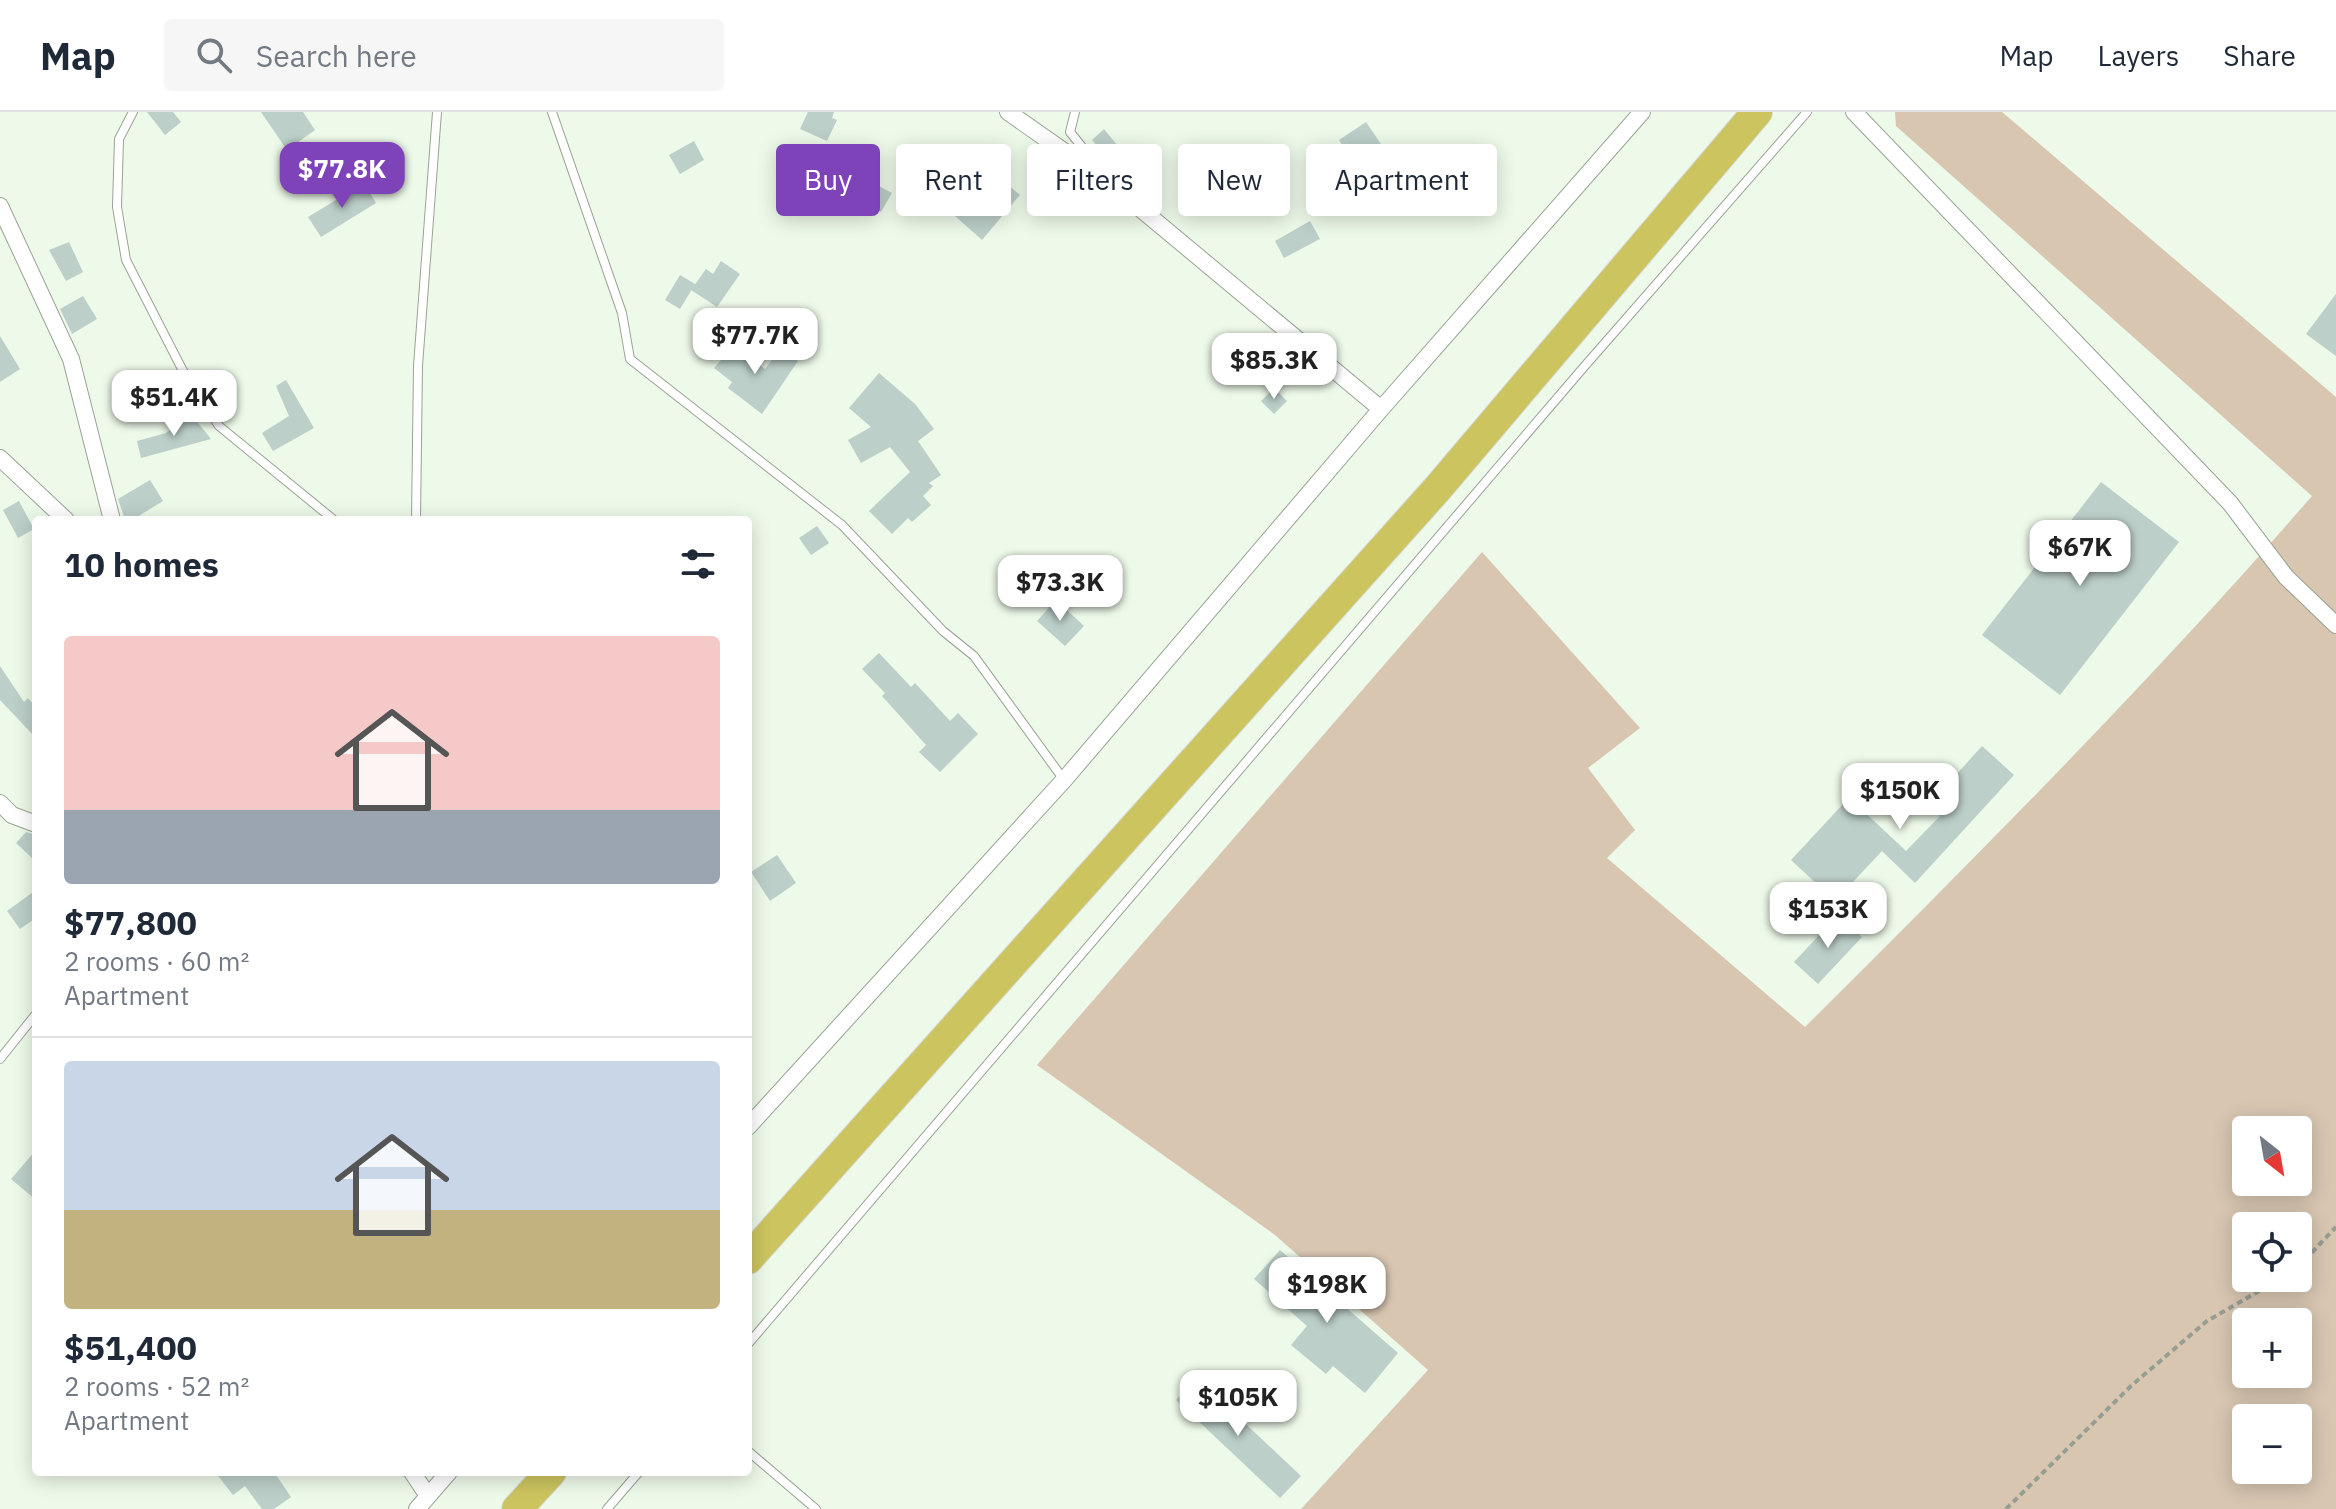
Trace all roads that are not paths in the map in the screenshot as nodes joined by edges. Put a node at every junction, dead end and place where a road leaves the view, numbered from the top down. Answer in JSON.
{"nodes":[{"id":1,"x":133,"y":112,"type":"edge"},
{"id":2,"x":437,"y":112,"type":"edge"},
{"id":3,"x":552,"y":112,"type":"edge"},
{"id":4,"x":1008,"y":112,"type":"edge"},
{"id":5,"x":1075,"y":112,"type":"edge"},
{"id":6,"x":1642,"y":112,"type":"edge"},
{"id":7,"x":1757,"y":112,"type":"edge"},
{"id":8,"x":1807,"y":112,"type":"edge"},
{"id":9,"x":1854,"y":112,"type":"edge"},
{"id":10,"x":1054,"y":144,"type":"edge"},
{"id":11,"x":1080,"y":144,"type":"edge"},
{"id":12,"x":0,"y":206,"type":"edge"},
{"id":13,"x":1149,"y":216,"type":"edge"},
{"id":14,"x":1381,"y":409,"type":"junction"},
{"id":15,"x":0,"y":458,"type":"edge"},
{"id":16,"x":62,"y":516,"type":"edge"},
{"id":17,"x":111,"y":516,"type":"edge"},
{"id":18,"x":329,"y":516,"type":"edge"},
{"id":19,"x":416,"y":516,"type":"edge"},
{"id":20,"x":2336,"y":625,"type":"edge"},
{"id":21,"x":1064,"y":780,"type":"junction"},
{"id":22,"x":4,"y":811,"type":"edge"},
{"id":23,"x":32,"y":822,"type":"edge"},
{"id":24,"x":32,"y":1019,"type":"edge"},
{"id":25,"x":0,"y":1059,"type":"edge"},
{"id":26,"x":752,"y":1123,"type":"edge"},
{"id":27,"x":752,"y":1256,"type":"edge"},
{"id":28,"x":752,"y":1339,"type":"edge"},
{"id":29,"x":752,"y":1454,"type":"edge"},
{"id":30,"x":413,"y":1476,"type":"edge"},
{"id":31,"x":446,"y":1476,"type":"edge"},
{"id":32,"x":547,"y":1476,"type":"edge"},
{"id":33,"x":568,"y":1476,"type":"edge"},
{"id":34,"x":636,"y":1476,"type":"edge"},
{"id":35,"x":423,"y":1502,"type":"edge"},
{"id":36,"x":517,"y":1509,"type":"edge"},
{"id":37,"x":540,"y":1509,"type":"edge"},
{"id":38,"x":607,"y":1509,"type":"edge"},
{"id":39,"x":816,"y":1509,"type":"edge"}],
"edges":[{"from":1,"to":18,"type":"lane"},
{"from":2,"to":19,"type":"lane"},
{"from":3,"to":21,"type":"lane"},
{"from":4,"to":10,"type":"street"},
{"from":5,"to":11,"type":"lane"},
{"from":6,"to":14,"type":"street"},
{"from":7,"to":27,"type":"highway"},
{"from":8,"to":28,"type":"lane"},
{"from":9,"to":20,"type":"street"},
{"from":12,"to":17,"type":"street"},
{"from":13,"to":14,"type":"street"},
{"from":14,"to":21,"type":"street"},
{"from":15,"to":16,"type":"street"},
{"from":21,"to":26,"type":"street"},
{"from":22,"to":23,"type":"street"},
{"from":24,"to":25,"type":"lane"},
{"from":29,"to":39,"type":"lane"},
{"from":30,"to":35,"type":"street"},
{"from":31,"to":35,"type":"street"},
{"from":32,"to":36,"type":"highway"},
{"from":33,"to":37,"type":"highway"},
{"from":34,"to":38,"type":"lane"}]}
